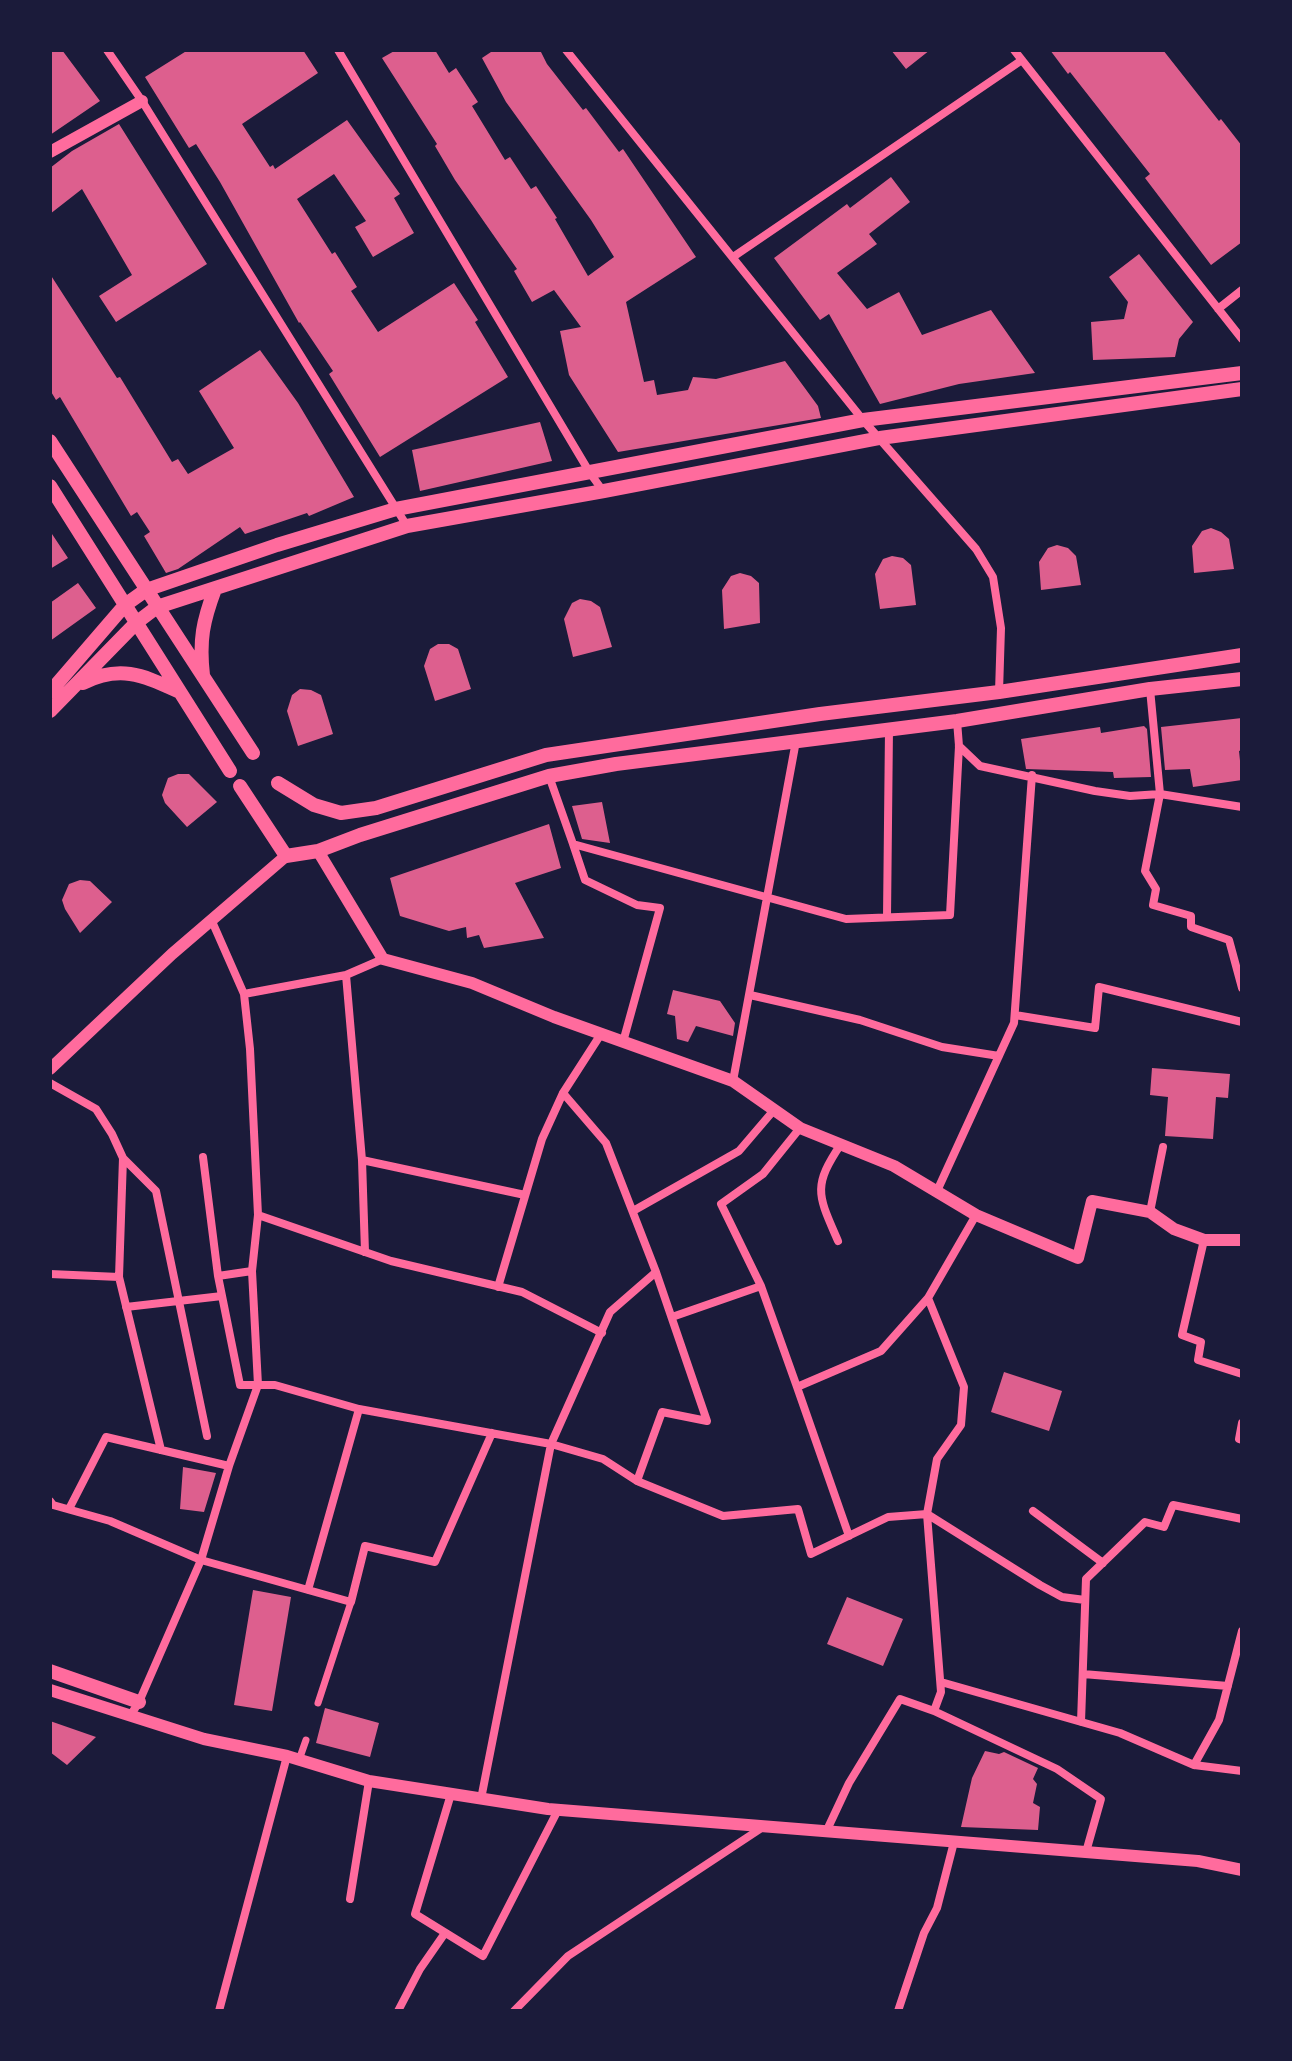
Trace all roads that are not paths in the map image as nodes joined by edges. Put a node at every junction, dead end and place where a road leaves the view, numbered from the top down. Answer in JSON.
{"nodes":[{"id":1,"x":107,"y":50,"type":"edge"},
{"id":2,"x":338,"y":50,"type":"edge"},
{"id":3,"x":566,"y":50,"type":"edge"},
{"id":4,"x":1014,"y":50,"type":"edge"},
{"id":5,"x":1022,"y":60,"type":"junction"},
{"id":6,"x":142,"y":101,"type":"junction"},
{"id":7,"x":50,"y":152,"type":"edge"},
{"id":8,"x":733,"y":257,"type":"junction"},
{"id":9,"x":1242,"y":290,"type":"edge"},
{"id":10,"x":1218,"y":309,"type":"junction"},
{"id":11,"x":1242,"y":339,"type":"edge"},
{"id":12,"x":1242,"y":373,"type":"edge"},
{"id":13,"x":1242,"y":389,"type":"edge"},
{"id":14,"x":863,"y":420,"type":"junction"},
{"id":15,"x":880,"y":438,"type":"junction"},
{"id":16,"x":50,"y":441,"type":"edge"},
{"id":17,"x":590,"y":473,"type":"junction"},
{"id":18,"x":50,"y":486,"type":"edge"},
{"id":19,"x":604,"y":491,"type":"junction"},
{"id":20,"x":396,"y":509,"type":"junction"},
{"id":21,"x":407,"y":526,"type":"junction"},
{"id":22,"x":215,"y":589,"type":"junction"},
{"id":23,"x":146,"y":590,"type":"junction"},
{"id":24,"x":125,"y":605,"type":"junction"},
{"id":25,"x":157,"y":607,"type":"junction"},
{"id":26,"x":136,"y":623,"type":"junction"},
{"id":27,"x":1242,"y":655,"type":"edge"},
{"id":28,"x":203,"y":679,"type":"junction"},
{"id":29,"x":1242,"y":679,"type":"edge"},
{"id":30,"x":72,"y":689,"type":"junction"},
{"id":31,"x":1150,"y":689,"type":"junction"},
{"id":32,"x":50,"y":692,"type":"edge"},
{"id":33,"x":180,"y":692,"type":"junction"},
{"id":34,"x":999,"y":692,"type":"junction"},
{"id":35,"x":50,"y":711,"type":"edge"},
{"id":36,"x":957,"y":721,"type":"junction"},
{"id":37,"x":889,"y":728,"type":"junction"},
{"id":38,"x":796,"y":741,"type":"junction"},
{"id":39,"x":959,"y":746,"type":"junction"},
{"id":40,"x":253,"y":753,"type":"dead end"},
{"id":41,"x":230,"y":771,"type":"dead end"},
{"id":42,"x":1032,"y":775,"type":"junction"},
{"id":43,"x":549,"y":776,"type":"junction"},
{"id":44,"x":278,"y":783,"type":"dead end"},
{"id":45,"x":240,"y":786,"type":"dead end"},
{"id":46,"x":1160,"y":794,"type":"junction"},
{"id":47,"x":1242,"y":807,"type":"edge"},
{"id":48,"x":573,"y":844,"type":"junction"},
{"id":49,"x":318,"y":851,"type":"junction"},
{"id":50,"x":286,"y":856,"type":"junction"},
{"id":51,"x":769,"y":896,"type":"junction"},
{"id":52,"x":887,"y":917,"type":"junction"},
{"id":53,"x":211,"y":919,"type":"junction"},
{"id":54,"x":383,"y":959,"type":"junction"},
{"id":55,"x":346,"y":975,"type":"junction"},
{"id":56,"x":1242,"y":988,"type":"edge"},
{"id":57,"x":244,"y":994,"type":"junction"},
{"id":58,"x":750,"y":995,"type":"junction"},
{"id":59,"x":1015,"y":1015,"type":"junction"},
{"id":60,"x":1242,"y":1022,"type":"edge"},
{"id":61,"x":601,"y":1034,"type":"junction"},
{"id":62,"x":623,"y":1042,"type":"junction"},
{"id":63,"x":999,"y":1056,"type":"junction"},
{"id":64,"x":50,"y":1069,"type":"edge"},
{"id":65,"x":733,"y":1081,"type":"junction"},
{"id":66,"x":50,"y":1083,"type":"edge"},
{"id":67,"x":563,"y":1093,"type":"junction"},
{"id":68,"x":774,"y":1110,"type":"junction"},
{"id":69,"x":800,"y":1128,"type":"junction"},
{"id":70,"x":841,"y":1144,"type":"junction"},
{"id":71,"x":1163,"y":1147,"type":"dead end"},
{"id":72,"x":203,"y":1157,"type":"dead end"},
{"id":73,"x":123,"y":1158,"type":"junction"},
{"id":74,"x":362,"y":1160,"type":"junction"},
{"id":75,"x":937,"y":1191,"type":"junction"},
{"id":76,"x":525,"y":1195,"type":"junction"},
{"id":77,"x":633,"y":1211,"type":"junction"},
{"id":78,"x":1150,"y":1212,"type":"junction"},
{"id":79,"x":258,"y":1215,"type":"junction"},
{"id":80,"x":976,"y":1215,"type":"junction"},
{"id":81,"x":1204,"y":1240,"type":"junction"},
{"id":82,"x":1242,"y":1240,"type":"edge"},
{"id":83,"x":838,"y":1241,"type":"dead end"},
{"id":84,"x":365,"y":1252,"type":"junction"},
{"id":85,"x":252,"y":1271,"type":"junction"},
{"id":86,"x":656,"y":1272,"type":"junction"},
{"id":87,"x":50,"y":1274,"type":"edge"},
{"id":88,"x":218,"y":1276,"type":"junction"},
{"id":89,"x":119,"y":1277,"type":"junction"},
{"id":90,"x":761,"y":1286,"type":"junction"},
{"id":91,"x":498,"y":1287,"type":"junction"},
{"id":92,"x":222,"y":1296,"type":"junction"},
{"id":93,"x":928,"y":1298,"type":"junction"},
{"id":94,"x":178,"y":1299,"type":"junction"},
{"id":95,"x":126,"y":1307,"type":"junction"},
{"id":96,"x":672,"y":1317,"type":"junction"},
{"id":97,"x":602,"y":1333,"type":"junction"},
{"id":98,"x":1242,"y":1374,"type":"edge"},
{"id":99,"x":258,"y":1385,"type":"junction"},
{"id":100,"x":797,"y":1387,"type":"junction"},
{"id":101,"x":359,"y":1409,"type":"junction"},
{"id":102,"x":1242,"y":1423,"type":"edge"},
{"id":103,"x":492,"y":1433,"type":"junction"},
{"id":104,"x":207,"y":1436,"type":"dead end"},
{"id":105,"x":1242,"y":1440,"type":"edge"},
{"id":106,"x":551,"y":1444,"type":"junction"},
{"id":107,"x":161,"y":1450,"type":"junction"},
{"id":108,"x":229,"y":1466,"type":"junction"},
{"id":109,"x":637,"y":1481,"type":"junction"},
{"id":110,"x":50,"y":1501,"type":"edge"},
{"id":111,"x":69,"y":1509,"type":"junction"},
{"id":112,"x":1033,"y":1511,"type":"dead end"},
{"id":113,"x":927,"y":1514,"type":"junction"},
{"id":114,"x":1242,"y":1519,"type":"edge"},
{"id":115,"x":849,"y":1536,"type":"junction"},
{"id":116,"x":201,"y":1560,"type":"junction"},
{"id":117,"x":1103,"y":1563,"type":"junction"},
{"id":118,"x":308,"y":1590,"type":"junction"},
{"id":119,"x":1085,"y":1600,"type":"junction"},
{"id":120,"x":351,"y":1602,"type":"junction"},
{"id":121,"x":1242,"y":1631,"type":"edge"},
{"id":122,"x":50,"y":1671,"type":"edge"},
{"id":123,"x":1083,"y":1674,"type":"junction"},
{"id":124,"x":941,"y":1682,"type":"junction"},
{"id":125,"x":1228,"y":1686,"type":"junction"},
{"id":126,"x":50,"y":1690,"type":"edge"},
{"id":127,"x":139,"y":1702,"type":"junction"},
{"id":128,"x":318,"y":1703,"type":"dead end"},
{"id":129,"x":934,"y":1711,"type":"junction"},
{"id":130,"x":130,"y":1716,"type":"junction"},
{"id":131,"x":1081,"y":1722,"type":"junction"},
{"id":132,"x":306,"y":1740,"type":"dead end"},
{"id":133,"x":293,"y":1758,"type":"junction"},
{"id":134,"x":1194,"y":1765,"type":"junction"},
{"id":135,"x":1242,"y":1771,"type":"edge"},
{"id":136,"x":369,"y":1781,"type":"junction"},
{"id":137,"x":451,"y":1794,"type":"junction"},
{"id":138,"x":481,"y":1799,"type":"junction"},
{"id":139,"x":558,"y":1810,"type":"junction"},
{"id":140,"x":764,"y":1827,"type":"junction"},
{"id":141,"x":826,"y":1832,"type":"junction"},
{"id":142,"x":954,"y":1842,"type":"junction"},
{"id":143,"x":1086,"y":1852,"type":"junction"},
{"id":144,"x":1242,"y":1870,"type":"edge"},
{"id":145,"x":350,"y":1899,"type":"dead end"},
{"id":146,"x":445,"y":1933,"type":"junction"},
{"id":147,"x":219,"y":2011,"type":"edge"},
{"id":148,"x":398,"y":2011,"type":"edge"},
{"id":149,"x":514,"y":2011,"type":"edge"},
{"id":150,"x":898,"y":2011,"type":"edge"}],
"edges":[{"from":1,"to":6,"type":"street"},
{"from":2,"to":17,"type":"street"},
{"from":3,"to":8,"type":"street"},
{"from":4,"to":5,"type":"street"},
{"from":5,"to":8,"type":"street"},
{"from":5,"to":10,"type":"street"},
{"from":6,"to":7,"type":"street"},
{"from":6,"to":20,"type":"street"},
{"from":8,"to":14,"type":"street"},
{"from":9,"to":10,"type":"street"},
{"from":10,"to":11,"type":"street"},
{"from":12,"to":14,"type":"main road"},
{"from":13,"to":15,"type":"main road"},
{"from":14,"to":15,"type":"street"},
{"from":14,"to":17,"type":"main road"},
{"from":15,"to":19,"type":"main road"},
{"from":15,"to":34,"type":"street"},
{"from":16,"to":23,"type":"main road"},
{"from":17,"to":19,"type":"street"},
{"from":17,"to":20,"type":"main road"},
{"from":18,"to":24,"type":"main road"},
{"from":19,"to":21,"type":"main road"},
{"from":20,"to":21,"type":"street"},
{"from":20,"to":23,"type":"main road"},
{"from":21,"to":22,"type":"main road"},
{"from":22,"to":25,"type":"main road"},
{"from":22,"to":28,"type":"main road"},
{"from":23,"to":24,"type":"main road"},
{"from":23,"to":25,"type":"main road"},
{"from":24,"to":26,"type":"main road"},
{"from":24,"to":32,"type":"main road"},
{"from":25,"to":26,"type":"main road"},
{"from":25,"to":28,"type":"main road"},
{"from":26,"to":30,"type":"main road"},
{"from":26,"to":33,"type":"main road"},
{"from":27,"to":34,"type":"main road"},
{"from":28,"to":40,"type":"main road"},
{"from":29,"to":31,"type":"main road"},
{"from":30,"to":33,"type":"main road"},
{"from":30,"to":35,"type":"main road"},
{"from":31,"to":36,"type":"main road"},
{"from":31,"to":46,"type":"street"},
{"from":33,"to":41,"type":"main road"},
{"from":34,"to":44,"type":"main road"},
{"from":36,"to":37,"type":"main road"},
{"from":36,"to":39,"type":"street"},
{"from":37,"to":38,"type":"main road"},
{"from":37,"to":52,"type":"street"},
{"from":38,"to":43,"type":"main road"},
{"from":38,"to":51,"type":"street"},
{"from":39,"to":42,"type":"street"},
{"from":39,"to":52,"type":"street"},
{"from":42,"to":46,"type":"street"},
{"from":42,"to":59,"type":"street"},
{"from":43,"to":48,"type":"street"},
{"from":43,"to":49,"type":"main road"},
{"from":45,"to":50,"type":"main road"},
{"from":46,"to":47,"type":"street"},
{"from":46,"to":56,"type":"street"},
{"from":48,"to":51,"type":"street"},
{"from":48,"to":62,"type":"street"},
{"from":49,"to":50,"type":"main road"},
{"from":49,"to":54,"type":"street"},
{"from":50,"to":53,"type":"street"},
{"from":51,"to":52,"type":"street"},
{"from":51,"to":58,"type":"street"},
{"from":53,"to":57,"type":"street"},
{"from":53,"to":64,"type":"street"},
{"from":54,"to":55,"type":"street"},
{"from":54,"to":61,"type":"street"},
{"from":55,"to":57,"type":"street"},
{"from":55,"to":74,"type":"street"},
{"from":57,"to":79,"type":"street"},
{"from":58,"to":63,"type":"street"},
{"from":58,"to":65,"type":"street"},
{"from":59,"to":60,"type":"street"},
{"from":59,"to":63,"type":"street"},
{"from":61,"to":62,"type":"street"},
{"from":61,"to":67,"type":"street"},
{"from":62,"to":65,"type":"street"},
{"from":63,"to":75,"type":"street"},
{"from":65,"to":68,"type":"street"},
{"from":66,"to":73,"type":"street"},
{"from":67,"to":76,"type":"street"},
{"from":67,"to":77,"type":"street"},
{"from":68,"to":69,"type":"street"},
{"from":68,"to":77,"type":"street"},
{"from":69,"to":70,"type":"street"},
{"from":69,"to":90,"type":"street"},
{"from":70,"to":75,"type":"street"},
{"from":70,"to":83,"type":"street"},
{"from":71,"to":78,"type":"street"},
{"from":72,"to":88,"type":"street"},
{"from":73,"to":89,"type":"street"},
{"from":73,"to":94,"type":"street"},
{"from":74,"to":76,"type":"street"},
{"from":74,"to":84,"type":"street"},
{"from":75,"to":80,"type":"street"},
{"from":76,"to":91,"type":"street"},
{"from":77,"to":86,"type":"street"},
{"from":78,"to":80,"type":"street"},
{"from":78,"to":81,"type":"street"},
{"from":79,"to":84,"type":"street"},
{"from":79,"to":85,"type":"street"},
{"from":80,"to":93,"type":"street"},
{"from":81,"to":82,"type":"street"},
{"from":81,"to":98,"type":"street"},
{"from":84,"to":91,"type":"street"},
{"from":85,"to":88,"type":"street"},
{"from":85,"to":99,"type":"street"},
{"from":86,"to":96,"type":"street"},
{"from":86,"to":97,"type":"street"},
{"from":87,"to":89,"type":"street"},
{"from":88,"to":92,"type":"street"},
{"from":89,"to":95,"type":"street"},
{"from":90,"to":96,"type":"street"},
{"from":90,"to":100,"type":"street"},
{"from":91,"to":97,"type":"street"},
{"from":92,"to":94,"type":"street"},
{"from":92,"to":99,"type":"street"},
{"from":93,"to":100,"type":"street"},
{"from":93,"to":113,"type":"street"},
{"from":94,"to":95,"type":"street"},
{"from":94,"to":104,"type":"street"},
{"from":95,"to":107,"type":"street"},
{"from":96,"to":109,"type":"street"},
{"from":97,"to":106,"type":"street"},
{"from":99,"to":101,"type":"street"},
{"from":99,"to":108,"type":"street"},
{"from":100,"to":115,"type":"street"},
{"from":101,"to":103,"type":"street"},
{"from":101,"to":118,"type":"street"},
{"from":102,"to":105,"type":"street"},
{"from":103,"to":106,"type":"street"},
{"from":103,"to":120,"type":"street"},
{"from":106,"to":109,"type":"street"},
{"from":106,"to":138,"type":"street"},
{"from":107,"to":108,"type":"street"},
{"from":107,"to":111,"type":"street"},
{"from":108,"to":116,"type":"street"},
{"from":109,"to":115,"type":"street"},
{"from":110,"to":111,"type":"street"},
{"from":111,"to":116,"type":"street"},
{"from":112,"to":117,"type":"street"},
{"from":113,"to":115,"type":"street"},
{"from":113,"to":119,"type":"street"},
{"from":113,"to":124,"type":"street"},
{"from":114,"to":117,"type":"street"},
{"from":116,"to":118,"type":"street"},
{"from":116,"to":127,"type":"street"},
{"from":117,"to":119,"type":"street"},
{"from":118,"to":120,"type":"street"},
{"from":119,"to":123,"type":"street"},
{"from":120,"to":128,"type":"street"},
{"from":121,"to":125,"type":"street"},
{"from":122,"to":127,"type":"main road"},
{"from":123,"to":125,"type":"street"},
{"from":123,"to":131,"type":"street"},
{"from":124,"to":129,"type":"street"},
{"from":124,"to":131,"type":"street"},
{"from":125,"to":134,"type":"street"},
{"from":126,"to":130,"type":"street"},
{"from":127,"to":130,"type":"street"},
{"from":129,"to":141,"type":"street"},
{"from":129,"to":143,"type":"street"},
{"from":130,"to":133,"type":"street"},
{"from":131,"to":134,"type":"street"},
{"from":132,"to":133,"type":"street"},
{"from":133,"to":136,"type":"street"},
{"from":133,"to":147,"type":"street"},
{"from":134,"to":135,"type":"street"},
{"from":136,"to":137,"type":"street"},
{"from":136,"to":145,"type":"street"},
{"from":137,"to":138,"type":"street"},
{"from":137,"to":146,"type":"street"},
{"from":138,"to":139,"type":"street"},
{"from":139,"to":140,"type":"street"},
{"from":139,"to":146,"type":"street"},
{"from":140,"to":141,"type":"street"},
{"from":140,"to":149,"type":"street"},
{"from":141,"to":142,"type":"street"},
{"from":142,"to":143,"type":"street"},
{"from":142,"to":150,"type":"street"},
{"from":143,"to":144,"type":"street"},
{"from":146,"to":148,"type":"street"}]}
